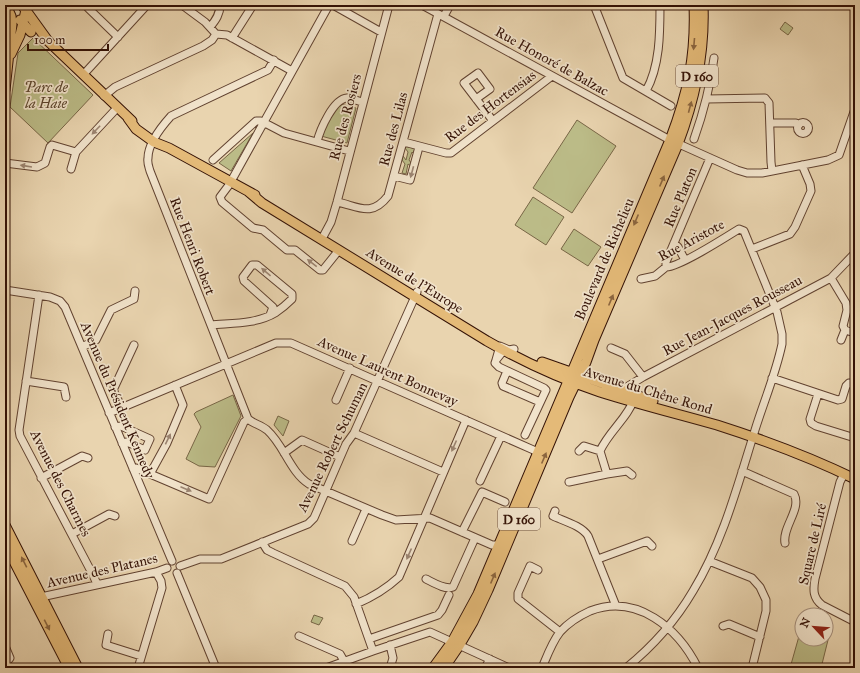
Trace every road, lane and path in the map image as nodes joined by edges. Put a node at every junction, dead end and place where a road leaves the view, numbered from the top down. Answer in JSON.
{"nodes":[{"id":1,"x":6,"y":5,"type":"edge"},
{"id":2,"x":90,"y":5,"type":"edge"},
{"id":3,"x":182,"y":5,"type":"edge"},
{"id":4,"x":220,"y":5,"type":"edge"},
{"id":5,"x":253,"y":5,"type":"edge"},
{"id":6,"x":329,"y":5,"type":"edge"},
{"id":7,"x":333,"y":5,"type":"edge"},
{"id":8,"x":389,"y":5,"type":"edge"},
{"id":9,"x":422,"y":5,"type":"edge"},
{"id":10,"x":450,"y":5,"type":"edge"},
{"id":11,"x":594,"y":5,"type":"edge"},
{"id":12,"x":660,"y":5,"type":"edge"},
{"id":13,"x":694,"y":5,"type":"edge"},
{"id":14,"x":703,"y":5,"type":"edge"},
{"id":15,"x":27,"y":7,"type":"edge"},
{"id":16,"x":142,"y":7,"type":"edge"},
{"id":17,"x":441,"y":15,"type":"junction"},
{"id":18,"x":23,"y":23,"type":"junction"},
{"id":19,"x":208,"y":25,"type":"junction"},
{"id":20,"x":32,"y":32,"type":"junction"},
{"id":21,"x":381,"y":32,"type":"junction"},
{"id":22,"x":216,"y":34,"type":"junction"},
{"id":23,"x":20,"y":36,"type":"junction"},
{"id":24,"x":118,"y":37,"type":"junction"},
{"id":25,"x":232,"y":38,"type":"junction"},
{"id":26,"x":48,"y":41,"type":"junction"},
{"id":27,"x":9,"y":57,"type":"junction"},
{"id":28,"x":714,"y":58,"type":"dead end"},
{"id":29,"x":274,"y":60,"type":"junction"},
{"id":30,"x":292,"y":71,"type":"junction"},
{"id":31,"x":83,"y":75,"type":"junction"},
{"id":32,"x":552,"y":76,"type":"junction"},
{"id":33,"x":5,"y":90,"type":"edge"},
{"id":34,"x":646,"y":91,"type":"junction"},
{"id":35,"x":104,"y":96,"type":"junction"},
{"id":36,"x":476,"y":99,"type":"dead end"},
{"id":37,"x":707,"y":99,"type":"junction"},
{"id":38,"x":363,"y":102,"type":"junction"},
{"id":39,"x":671,"y":106,"type":"dead end"},
{"id":40,"x":117,"y":108,"type":"junction"},
{"id":41,"x":855,"y":109,"type":"edge"},
{"id":42,"x":493,"y":121,"type":"junction"},
{"id":43,"x":264,"y":123,"type":"junction"},
{"id":44,"x":770,"y":123,"type":"junction"},
{"id":45,"x":799,"y":125,"type":"dead end"},
{"id":46,"x":694,"y":139,"type":"dead end"},
{"id":47,"x":155,"y":140,"type":"junction"},
{"id":48,"x":317,"y":142,"type":"junction"},
{"id":49,"x":404,"y":142,"type":"junction"},
{"id":50,"x":674,"y":142,"type":"junction"},
{"id":51,"x":419,"y":147,"type":"junction"},
{"id":52,"x":349,"y":150,"type":"junction"},
{"id":53,"x":76,"y":152,"type":"junction"},
{"id":54,"x":710,"y":158,"type":"junction"},
{"id":55,"x":213,"y":160,"type":"dead end"},
{"id":56,"x":5,"y":162,"type":"edge"},
{"id":57,"x":802,"y":165,"type":"junction"},
{"id":58,"x":70,"y":169,"type":"dead end"},
{"id":59,"x":772,"y":171,"type":"junction"},
{"id":60,"x":394,"y":176,"type":"junction"},
{"id":61,"x":231,"y":182,"type":"junction"},
{"id":62,"x":249,"y":192,"type":"junction"},
{"id":63,"x":337,"y":202,"type":"junction"},
{"id":64,"x":324,"y":234,"type":"junction"},
{"id":65,"x":674,"y":243,"type":"junction"},
{"id":66,"x":752,"y":249,"type":"junction"},
{"id":67,"x":339,"y":250,"type":"junction"},
{"id":68,"x":855,"y":253,"type":"edge"},
{"id":69,"x":685,"y":260,"type":"junction"},
{"id":70,"x":666,"y":267,"type":"junction"},
{"id":71,"x":832,"y":278,"type":"junction"},
{"id":72,"x":641,"y":279,"type":"dead end"},
{"id":73,"x":5,"y":290,"type":"edge"},
{"id":74,"x":135,"y":291,"type":"dead end"},
{"id":75,"x":416,"y":294,"type":"junction"},
{"id":76,"x":39,"y":295,"type":"junction"},
{"id":77,"x":776,"y":307,"type":"junction"},
{"id":78,"x":270,"y":315,"type":"junction"},
{"id":79,"x":211,"y":325,"type":"junction"},
{"id":80,"x":845,"y":330,"type":"junction"},
{"id":81,"x":855,"y":333,"type":"edge"},
{"id":82,"x":841,"y":340,"type":"dead end"},
{"id":83,"x":134,"y":345,"type":"dead end"},
{"id":84,"x":82,"y":347,"type":"junction"},
{"id":85,"x":611,"y":348,"type":"dead end"},
{"id":86,"x":501,"y":349,"type":"junction"},
{"id":87,"x":514,"y":349,"type":"junction"},
{"id":88,"x":226,"y":363,"type":"junction"},
{"id":89,"x":350,"y":368,"type":"junction"},
{"id":90,"x":507,"y":371,"type":"junction"},
{"id":91,"x":576,"y":376,"type":"junction"},
{"id":92,"x":643,"y":377,"type":"junction"},
{"id":93,"x":772,"y":378,"type":"junction"},
{"id":94,"x":26,"y":381,"type":"junction"},
{"id":95,"x":378,"y":381,"type":"junction"},
{"id":96,"x":855,"y":384,"type":"edge"},
{"id":97,"x":175,"y":385,"type":"junction"},
{"id":98,"x":623,"y":394,"type":"junction"},
{"id":99,"x":818,"y":394,"type":"junction"},
{"id":100,"x":66,"y":396,"type":"dead end"},
{"id":101,"x":634,"y":398,"type":"junction"},
{"id":102,"x":336,"y":400,"type":"dead end"},
{"id":103,"x":540,"y":402,"type":"junction"},
{"id":104,"x":122,"y":408,"type":"junction"},
{"id":105,"x":109,"y":413,"type":"junction"},
{"id":106,"x":248,"y":419,"type":"junction"},
{"id":107,"x":466,"y":420,"type":"junction"},
{"id":108,"x":115,"y":427,"type":"junction"},
{"id":109,"x":354,"y":433,"type":"junction"},
{"id":110,"x":525,"y":435,"type":"dead end"},
{"id":111,"x":501,"y":436,"type":"junction"},
{"id":112,"x":753,"y":437,"type":"junction"},
{"id":113,"x":855,"y":438,"type":"edge"},
{"id":114,"x":122,"y":443,"type":"junction"},
{"id":115,"x":579,"y":451,"type":"dead end"},
{"id":116,"x":600,"y":451,"type":"junction"},
{"id":117,"x":538,"y":452,"type":"junction"},
{"id":118,"x":284,"y":453,"type":"junction"},
{"id":119,"x":340,"y":457,"type":"junction"},
{"id":120,"x":88,"y":458,"type":"dead end"},
{"id":121,"x":133,"y":469,"type":"junction"},
{"id":122,"x":742,"y":471,"type":"junction"},
{"id":123,"x":443,"y":472,"type":"junction"},
{"id":124,"x":150,"y":474,"type":"junction"},
{"id":125,"x":607,"y":474,"type":"junction"},
{"id":126,"x":844,"y":474,"type":"junction"},
{"id":127,"x":632,"y":475,"type":"dead end"},
{"id":128,"x":41,"y":478,"type":"junction"},
{"id":129,"x":855,"y":479,"type":"edge"},
{"id":130,"x":480,"y":481,"type":"dead end"},
{"id":131,"x":568,"y":482,"type":"dead end"},
{"id":132,"x":326,"y":491,"type":"junction"},
{"id":133,"x":505,"y":502,"type":"dead end"},
{"id":134,"x":366,"y":509,"type":"junction"},
{"id":135,"x":555,"y":511,"type":"dead end"},
{"id":136,"x":115,"y":516,"type":"dead end"},
{"id":137,"x":424,"y":518,"type":"junction"},
{"id":138,"x":5,"y":525,"type":"edge"},
{"id":139,"x":462,"y":532,"type":"junction"},
{"id":140,"x":72,"y":534,"type":"junction"},
{"id":141,"x":475,"y":538,"type":"junction"},
{"id":142,"x":352,"y":541,"type":"dead end"},
{"id":143,"x":262,"y":542,"type":"junction"},
{"id":144,"x":785,"y":543,"type":"dead end"},
{"id":145,"x":5,"y":544,"type":"edge"},
{"id":146,"x":498,"y":545,"type":"junction"},
{"id":147,"x":652,"y":546,"type":"dead end"},
{"id":148,"x":598,"y":559,"type":"junction"},
{"id":149,"x":172,"y":561,"type":"junction"},
{"id":150,"x":709,"y":561,"type":"junction"},
{"id":151,"x":167,"y":568,"type":"junction"},
{"id":152,"x":178,"y":569,"type":"junction"},
{"id":153,"x":538,"y":570,"type":"dead end"},
{"id":154,"x":156,"y":572,"type":"junction"},
{"id":155,"x":426,"y":579,"type":"dead end"},
{"id":156,"x":97,"y":584,"type":"junction"},
{"id":157,"x":449,"y":595,"type":"dead end"},
{"id":158,"x":41,"y":597,"type":"junction"},
{"id":159,"x":356,"y":604,"type":"junction"},
{"id":160,"x":616,"y":606,"type":"junction"},
{"id":161,"x":417,"y":622,"type":"junction"},
{"id":162,"x":855,"y":622,"type":"edge"},
{"id":163,"x":723,"y":626,"type":"dead end"},
{"id":164,"x":666,"y":627,"type":"junction"},
{"id":165,"x":560,"y":632,"type":"junction"},
{"id":166,"x":108,"y":634,"type":"dead end"},
{"id":167,"x":421,"y":634,"type":"junction"},
{"id":168,"x":299,"y":636,"type":"dead end"},
{"id":169,"x":760,"y":637,"type":"junction"},
{"id":170,"x":369,"y":639,"type":"junction"},
{"id":171,"x":456,"y":644,"type":"junction"},
{"id":172,"x":390,"y":645,"type":"junction"},
{"id":173,"x":5,"y":646,"type":"edge"},
{"id":174,"x":373,"y":651,"type":"junction"},
{"id":175,"x":141,"y":656,"type":"junction"},
{"id":176,"x":490,"y":659,"type":"junction"},
{"id":177,"x":344,"y":662,"type":"junction"},
{"id":178,"x":5,"y":664,"type":"edge"},
{"id":179,"x":69,"y":668,"type":"edge"},
{"id":180,"x":78,"y":668,"type":"edge"},
{"id":181,"x":138,"y":668,"type":"edge"},
{"id":182,"x":216,"y":668,"type":"edge"},
{"id":183,"x":326,"y":668,"type":"edge"},
{"id":184,"x":390,"y":668,"type":"edge"},
{"id":185,"x":433,"y":668,"type":"edge"},
{"id":186,"x":444,"y":668,"type":"edge"},
{"id":187,"x":486,"y":668,"type":"edge"},
{"id":188,"x":509,"y":668,"type":"edge"},
{"id":189,"x":542,"y":668,"type":"edge"},
{"id":190,"x":626,"y":668,"type":"edge"},
{"id":191,"x":698,"y":668,"type":"edge"},
{"id":192,"x":752,"y":668,"type":"edge"}],
"edges":[{"from":1,"to":18,"type":"main road"},
{"from":1,"to":27,"type":"main road"},
{"from":2,"to":24,"type":"street"},
{"from":3,"to":19,"type":"street"},
{"from":4,"to":19,"type":"street"},
{"from":5,"to":25,"type":"street"},
{"from":6,"to":30,"type":"street"},
{"from":7,"to":21,"type":"street"},
{"from":8,"to":21,"type":"street","name":"Rue des Rosiers"},
{"from":9,"to":17,"type":"street","name":"Rue Honoré de Balzac"},
{"from":10,"to":17,"type":"street","name":"Rue des Lilas"},
{"from":11,"to":34,"type":"street"},
{"from":12,"to":34,"type":"street"},
{"from":13,"to":50,"type":"main road","name":"Boulevard de Richelieu","number":"D 160","one_way":true},
{"from":50,"to":14,"type":"main road","name":"Boulevard de Richelieu","number":"D 160","one_way":true},
{"from":15,"to":18,"type":"main road"},
{"from":15,"to":26,"type":"main road","name":"Avenue de l’Europe"},
{"from":16,"to":24,"type":"street"},
{"from":17,"to":32,"type":"street","name":"Rue Honoré de Balzac"},
{"from":17,"to":49,"type":"street","name":"Rue des Lilas"},
{"from":18,"to":20,"type":"main road"},
{"from":18,"to":23,"type":"main road"},
{"from":19,"to":22,"type":"street"},
{"from":20,"to":23,"type":"main road"},
{"from":20,"to":26,"type":"main road"},
{"from":21,"to":38,"type":"street","name":"Rue des Rosiers"},
{"from":22,"to":25,"type":"street"},
{"from":22,"to":35,"type":"street"},
{"from":23,"to":27,"type":"main road"},
{"from":24,"to":31,"type":"street"},
{"from":25,"to":29,"type":"street"},
{"from":26,"to":31,"type":"main road","name":"Avenue de l’Europe"},
{"from":27,"to":33,"type":"main road"},
{"from":28,"to":37,"type":"street"},
{"from":29,"to":30,"type":"street"},
{"from":29,"to":47,"type":"street","name":"Rue Henri Robert"},
{"from":30,"to":43,"type":"street"},
{"from":31,"to":35,"type":"main road","name":"Avenue de l’Europe"},
{"from":32,"to":42,"type":"street","name":"Rue des Hortensias"},
{"from":32,"to":50,"type":"street","name":"Rue Honoré de Balzac"},
{"from":34,"to":39,"type":"street"},
{"from":35,"to":40,"type":"main road","name":"Avenue de l’Europe"},
{"from":36,"to":42,"type":"street"},
{"from":37,"to":44,"type":"street"},
{"from":37,"to":46,"type":"street"},
{"from":38,"to":48,"type":"street"},
{"from":38,"to":52,"type":"street","name":"Rue des Rosiers"},
{"from":40,"to":47,"type":"main road","name":"Avenue de l’Europe"},
{"from":40,"to":53,"type":"street","one_way":true},
{"from":41,"to":57,"type":"street","name":"Rue Honoré de Balzac"},
{"from":42,"to":51,"type":"street","name":"Rue des Hortensias"},
{"from":43,"to":48,"type":"street"},
{"from":43,"to":55,"type":"street"},
{"from":43,"to":61,"type":"street"},
{"from":44,"to":45,"type":"street"},
{"from":44,"to":59,"type":"street"},
{"from":47,"to":61,"type":"main road","name":"Avenue de l’Europe"},
{"from":47,"to":79,"type":"street","name":"Rue Henri Robert"},
{"from":48,"to":52,"type":"street"},
{"from":49,"to":51,"type":"street","name":"Rue des Hortensias"},
{"from":49,"to":60,"type":"street","name":"Rue des Lilas"},
{"from":50,"to":54,"type":"street","name":"Rue Honoré de Balzac"},
{"from":50,"to":91,"type":"main road","name":"Boulevard de Richelieu","number":"D 160"},
{"from":51,"to":60,"type":"street","one_way":true},
{"from":52,"to":63,"type":"street","name":"Rue des Rosiers"},
{"from":53,"to":56,"type":"street","one_way":true},
{"from":53,"to":58,"type":"street"},
{"from":54,"to":59,"type":"street","name":"Rue Honoré de Balzac"},
{"from":54,"to":65,"type":"street","name":"Rue Platon"},
{"from":57,"to":59,"type":"street","name":"Rue Honoré de Balzac"},
{"from":57,"to":66,"type":"street"},
{"from":60,"to":63,"type":"street","name":"Rue des Lilas"},
{"from":61,"to":62,"type":"main road","name":"Avenue de l’Europe"},
{"from":67,"to":61,"type":"street","one_way":true},
{"from":62,"to":64,"type":"main road","name":"Avenue de l’Europe"},
{"from":62,"to":67,"type":"main road","name":"Avenue de l’Europe"},
{"from":63,"to":64,"type":"street","name":"Rue des Rosiers"},
{"from":64,"to":75,"type":"main road","name":"Avenue de l’Europe"},
{"from":65,"to":69,"type":"street"},
{"from":65,"to":70,"type":"street","name":"Rue Platon"},
{"from":66,"to":69,"type":"street","name":"Rue Aristote"},
{"from":66,"to":77,"type":"street","name":"Rue Aristote"},
{"from":67,"to":75,"type":"main road","name":"Avenue de l’Europe"},
{"from":68,"to":71,"type":"street","name":"Rue Jean-Jacques Rousseau"},
{"from":69,"to":70,"type":"street","name":"Rue Aristote"},
{"from":70,"to":72,"type":"street","name":"Rue Aristote"},
{"from":71,"to":77,"type":"street","name":"Rue Jean-Jacques Rousseau"},
{"from":71,"to":80,"type":"street"},
{"from":73,"to":76,"type":"street","name":"Avenue du Président Kennedy"},
{"from":74,"to":84,"type":"street"},
{"from":75,"to":86,"type":"main road","name":"Avenue de l’Europe"},
{"from":75,"to":87,"type":"main road","name":"Avenue de l’Europe"},
{"from":75,"to":95,"type":"street","name":"Avenue Robert Schuman"},
{"from":76,"to":84,"type":"street","name":"Avenue du Président Kennedy"},
{"from":76,"to":94,"type":"street","name":"Avenue des Charmes"},
{"from":77,"to":92,"type":"street","name":"Rue Jean-Jacques Rousseau"},
{"from":77,"to":93,"type":"street","name":"Rue Aristote"},
{"from":78,"to":78,"type":"street","one_way":true},
{"from":78,"to":79,"type":"street"},
{"from":79,"to":88,"type":"street","name":"Rue Henri Robert"},
{"from":80,"to":81,"type":"street"},
{"from":80,"to":82,"type":"street"},
{"from":83,"to":104,"type":"street"},
{"from":84,"to":105,"type":"street","name":"Avenue du Président Kennedy"},
{"from":85,"to":92,"type":"street"},
{"from":86,"to":87,"type":"street"},
{"from":86,"to":90,"type":"street"},
{"from":86,"to":91,"type":"main road","name":"Avenue de l’Europe"},
{"from":87,"to":91,"type":"main road","name":"Avenue de l’Europe"},
{"from":88,"to":89,"type":"street","name":"Avenue Laurent Bonnevay"},
{"from":88,"to":97,"type":"street","name":"Avenue Laurent Bonnevay"},
{"from":88,"to":106,"type":"street","name":"Rue Henri Robert"},
{"from":89,"to":95,"type":"street","name":"Avenue Laurent Bonnevay"},
{"from":89,"to":102,"type":"street"},
{"from":90,"to":103,"type":"street"},
{"from":90,"to":103,"type":"street"},
{"from":91,"to":98,"type":"main road","name":"Avenue du Chêne Rond"},
{"from":91,"to":117,"type":"main road","name":"Boulevard de Richelieu","number":"D 160"},
{"from":171,"to":91,"type":"main road","number":"D 160","one_way":true},
{"from":92,"to":98,"type":"street","name":"Rue Jean-Jacques Rousseau"},
{"from":93,"to":99,"type":"street"},
{"from":93,"to":112,"type":"street","name":"Rue Aristote"},
{"from":94,"to":100,"type":"street"},
{"from":94,"to":128,"type":"street","name":"Avenue des Charmes"},
{"from":95,"to":107,"type":"street","name":"Avenue Laurent Bonnevay"},
{"from":95,"to":109,"type":"street","name":"Avenue Robert Schuman"},
{"from":96,"to":99,"type":"street"},
{"from":97,"to":104,"type":"street","name":"Avenue Laurent Bonnevay"},
{"from":124,"to":97,"type":"street","one_way":true},
{"from":98,"to":101,"type":"main road","name":"Avenue du Chêne Rond"},
{"from":99,"to":113,"type":"street"},
{"from":101,"to":112,"type":"main road","name":"Avenue du Chêne Rond"},
{"from":101,"to":116,"type":"street"},
{"from":103,"to":110,"type":"street"},
{"from":104,"to":105,"type":"street","name":"Avenue Laurent Bonnevay"},
{"from":105,"to":108,"type":"street","name":"Avenue du Président Kennedy"},
{"from":106,"to":118,"type":"street"},
{"from":124,"to":106,"type":"street","one_way":true},
{"from":107,"to":111,"type":"street","name":"Avenue Laurent Bonnevay"},
{"from":107,"to":123,"type":"street","one_way":true},
{"from":108,"to":114,"type":"street","name":"Avenue du Président Kennedy"},
{"from":108,"to":114,"type":"street"},
{"from":109,"to":119,"type":"street","name":"Avenue Robert Schuman"},
{"from":109,"to":123,"type":"street"},
{"from":111,"to":117,"type":"street","name":"Avenue Laurent Bonnevay"},
{"from":111,"to":130,"type":"street"},
{"from":112,"to":122,"type":"street","name":"Rue Aristote"},
{"from":112,"to":126,"type":"main road","name":"Avenue du Chêne Rond"},
{"from":114,"to":121,"type":"street","name":"Avenue du Président Kennedy"},
{"from":115,"to":116,"type":"street"},
{"from":116,"to":125,"type":"street"},
{"from":117,"to":146,"type":"main road","number":"D 160"},
{"from":118,"to":119,"type":"street"},
{"from":118,"to":132,"type":"street"},
{"from":119,"to":132,"type":"street","name":"Avenue Robert Schuman"},
{"from":120,"to":128,"type":"street"},
{"from":121,"to":124,"type":"street"},
{"from":121,"to":149,"type":"street","name":"Avenue du Président Kennedy"},
{"from":122,"to":144,"type":"street"},
{"from":122,"to":150,"type":"street","name":"Rue Aristote"},
{"from":123,"to":137,"type":"street"},
{"from":125,"to":127,"type":"street"},
{"from":125,"to":131,"type":"street"},
{"from":126,"to":129,"type":"main road","name":"Avenue du Chêne Rond"},
{"from":126,"to":162,"type":"street","name":"Square de Liré"},
{"from":128,"to":140,"type":"street","name":"Avenue des Charmes"},
{"from":132,"to":134,"type":"street"},
{"from":132,"to":143,"type":"street","name":"Avenue Robert Schuman"},
{"from":133,"to":139,"type":"street"},
{"from":134,"to":137,"type":"street"},
{"from":134,"to":142,"type":"street"},
{"from":135,"to":148,"type":"street"},
{"from":136,"to":140,"type":"street"},
{"from":137,"to":139,"type":"street"},
{"from":137,"to":159,"type":"street","one_way":true},
{"from":158,"to":138,"type":"main road","one_way":true},
{"from":139,"to":141,"type":"street"},
{"from":140,"to":156,"type":"street","name":"Avenue des Charmes"},
{"from":141,"to":146,"type":"street"},
{"from":141,"to":155,"type":"street"},
{"from":143,"to":152,"type":"street","name":"Avenue Robert Schuman"},
{"from":143,"to":159,"type":"street"},
{"from":145,"to":179,"type":"main road","one_way":true},
{"from":146,"to":171,"type":"main road","number":"D 160"},
{"from":147,"to":148,"type":"street"},
{"from":148,"to":160,"type":"street"},
{"from":149,"to":151,"type":"street"},
{"from":149,"to":152,"type":"street"},
{"from":150,"to":164,"type":"street","name":"Rue Aristote"},
{"from":150,"to":169,"type":"street"},
{"from":151,"to":152,"type":"street"},
{"from":151,"to":154,"type":"street","name":"Avenue des Platanes"},
{"from":152,"to":182,"type":"street"},
{"from":153,"to":165,"type":"street"},
{"from":154,"to":156,"type":"street","name":"Avenue des Platanes"},
{"from":154,"to":175,"type":"street"},
{"from":156,"to":158,"type":"street","name":"Avenue des Platanes"},
{"from":157,"to":161,"type":"street"},
{"from":158,"to":180,"type":"main road"},
{"from":159,"to":170,"type":"street"},
{"from":160,"to":164,"type":"street"},
{"from":160,"to":165,"type":"street"},
{"from":161,"to":167,"type":"street"},
{"from":161,"to":170,"type":"street"},
{"from":163,"to":169,"type":"street"},
{"from":164,"to":190,"type":"street","name":"Rue Aristote"},
{"from":164,"to":191,"type":"street"},
{"from":165,"to":189,"type":"street"},
{"from":166,"to":175,"type":"street"},
{"from":167,"to":171,"type":"street"},
{"from":167,"to":172,"type":"street"},
{"from":168,"to":177,"type":"street"},
{"from":169,"to":192,"type":"street"},
{"from":170,"to":174,"type":"street"},
{"from":171,"to":176,"type":"street"},
{"from":171,"to":185,"type":"main road","number":"D 160"},
{"from":171,"to":186,"type":"main road","number":"D 160"},
{"from":172,"to":174,"type":"street"},
{"from":172,"to":184,"type":"street"},
{"from":173,"to":178,"type":"street"},
{"from":174,"to":177,"type":"street"},
{"from":175,"to":181,"type":"street"},
{"from":176,"to":187,"type":"street"},
{"from":176,"to":188,"type":"street"},
{"from":177,"to":183,"type":"street"}]}
